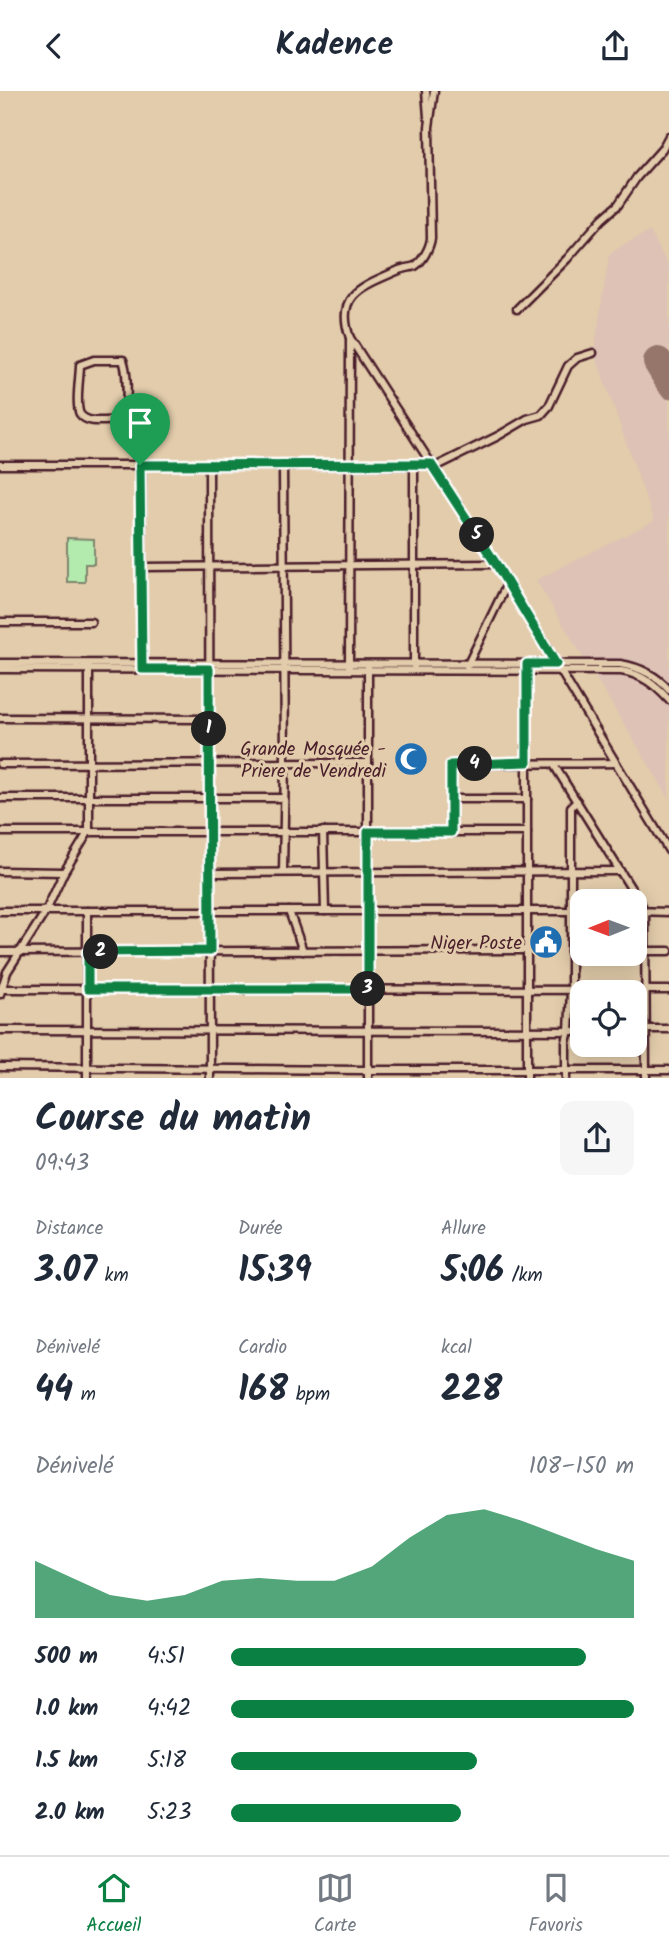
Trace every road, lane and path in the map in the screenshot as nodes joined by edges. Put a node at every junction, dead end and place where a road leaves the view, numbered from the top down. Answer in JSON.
{"nodes":[{"id":1,"x":426,"y":91,"type":"edge"},
{"id":2,"x":434,"y":91,"type":"edge"},
{"id":3,"x":429,"y":127,"type":"junction"},
{"id":4,"x":669,"y":136,"type":"edge"},
{"id":5,"x":517,"y":309,"type":"dead end"},
{"id":6,"x":349,"y":338,"type":"junction"},
{"id":7,"x":593,"y":353,"type":"dead end"},
{"id":8,"x":125,"y":421,"type":"dead end"},
{"id":9,"x":0,"y":465,"type":"edge"},
{"id":10,"x":140,"y":465,"type":"junction"},
{"id":11,"x":208,"y":465,"type":"junction"},
{"id":12,"x":283,"y":465,"type":"junction"},
{"id":13,"x":349,"y":465,"type":"junction"},
{"id":14,"x":414,"y":465,"type":"junction"},
{"id":15,"x":432,"y":466,"type":"junction"},
{"id":16,"x":413,"y":564,"type":"junction"},
{"id":17,"x":496,"y":564,"type":"junction"},
{"id":18,"x":209,"y":565,"type":"junction"},
{"id":19,"x":284,"y":565,"type":"junction"},
{"id":20,"x":349,"y":565,"type":"junction"},
{"id":21,"x":142,"y":567,"type":"junction"},
{"id":22,"x":507,"y":584,"type":"junction"},
{"id":23,"x":0,"y":622,"type":"edge"},
{"id":24,"x":91,"y":622,"type":"dead end"},
{"id":25,"x":0,"y":663,"type":"edge"},
{"id":26,"x":89,"y":666,"type":"junction"},
{"id":27,"x":142,"y":666,"type":"junction"},
{"id":28,"x":209,"y":666,"type":"junction"},
{"id":29,"x":284,"y":667,"type":"junction"},
{"id":30,"x":349,"y":667,"type":"junction"},
{"id":31,"x":368,"y":667,"type":"junction"},
{"id":32,"x":466,"y":667,"type":"junction"},
{"id":33,"x":558,"y":667,"type":"junction"},
{"id":34,"x":414,"y":668,"type":"junction"},
{"id":35,"x":527,"y":668,"type":"junction"},
{"id":36,"x":0,"y":669,"type":"edge"},
{"id":37,"x":669,"y":690,"type":"edge"},
{"id":38,"x":669,"y":700,"type":"edge"},
{"id":39,"x":0,"y":718,"type":"edge"},
{"id":40,"x":89,"y":718,"type":"junction"},
{"id":41,"x":209,"y":719,"type":"junction"},
{"id":42,"x":285,"y":762,"type":"junction"},
{"id":43,"x":527,"y":762,"type":"junction"},
{"id":44,"x":209,"y":763,"type":"junction"},
{"id":45,"x":368,"y":763,"type":"junction"},
{"id":46,"x":616,"y":763,"type":"junction"},
{"id":47,"x":0,"y":764,"type":"edge"},
{"id":48,"x":88,"y":764,"type":"junction"},
{"id":49,"x":554,"y":765,"type":"junction"},
{"id":50,"x":209,"y":797,"type":"junction"},
{"id":51,"x":0,"y":798,"type":"edge"},
{"id":52,"x":88,"y":798,"type":"junction"},
{"id":53,"x":284,"y":798,"type":"junction"},
{"id":54,"x":451,"y":799,"type":"junction"},
{"id":55,"x":527,"y":799,"type":"junction"},
{"id":56,"x":577,"y":801,"type":"junction"},
{"id":57,"x":89,"y":831,"type":"junction"},
{"id":58,"x":209,"y":831,"type":"junction"},
{"id":59,"x":283,"y":831,"type":"junction"},
{"id":60,"x":323,"y":831,"type":"junction"},
{"id":61,"x":0,"y":832,"type":"edge"},
{"id":62,"x":368,"y":832,"type":"junction"},
{"id":63,"x":451,"y":832,"type":"junction"},
{"id":64,"x":527,"y":832,"type":"junction"},
{"id":65,"x":669,"y":851,"type":"edge"},
{"id":66,"x":0,"y":871,"type":"edge"},
{"id":67,"x":64,"y":871,"type":"junction"},
{"id":68,"x":368,"y":871,"type":"junction"},
{"id":69,"x":620,"y":871,"type":"junction"},
{"id":70,"x":283,"y":872,"type":"junction"},
{"id":71,"x":323,"y":872,"type":"junction"},
{"id":72,"x":527,"y":872,"type":"junction"},
{"id":73,"x":571,"y":872,"type":"junction"},
{"id":74,"x":209,"y":873,"type":"junction"},
{"id":75,"x":571,"y":889,"type":"edge"},
{"id":76,"x":631,"y":889,"type":"edge"},
{"id":77,"x":0,"y":911,"type":"edge"},
{"id":78,"x":46,"y":911,"type":"junction"},
{"id":79,"x":87,"y":911,"type":"junction"},
{"id":80,"x":209,"y":911,"type":"junction"},
{"id":81,"x":289,"y":911,"type":"junction"},
{"id":82,"x":325,"y":911,"type":"junction"},
{"id":83,"x":368,"y":911,"type":"junction"},
{"id":84,"x":527,"y":911,"type":"junction"},
{"id":85,"x":570,"y":911,"type":"edge"},
{"id":86,"x":648,"y":911,"type":"edge"},
{"id":87,"x":669,"y":912,"type":"edge"},
{"id":88,"x":527,"y":950,"type":"junction"},
{"id":89,"x":210,"y":951,"type":"junction"},
{"id":90,"x":303,"y":951,"type":"junction"},
{"id":91,"x":368,"y":951,"type":"junction"},
{"id":92,"x":648,"y":951,"type":"edge"},
{"id":93,"x":669,"y":951,"type":"edge"},
{"id":94,"x":0,"y":952,"type":"edge"},
{"id":95,"x":19,"y":952,"type":"junction"},
{"id":96,"x":88,"y":952,"type":"junction"},
{"id":97,"x":88,"y":989,"type":"junction"},
{"id":98,"x":210,"y":989,"type":"junction"},
{"id":99,"x":368,"y":989,"type":"junction"},
{"id":100,"x":1,"y":990,"type":"edge"},
{"id":101,"x":647,"y":990,"type":"edge"},
{"id":102,"x":669,"y":990,"type":"edge"},
{"id":103,"x":527,"y":991,"type":"junction"},
{"id":104,"x":570,"y":991,"type":"edge"},
{"id":105,"x":570,"y":1011,"type":"edge"},
{"id":106,"x":647,"y":1029,"type":"edge"},
{"id":107,"x":669,"y":1029,"type":"edge"},
{"id":108,"x":0,"y":1030,"type":"edge"},
{"id":109,"x":87,"y":1030,"type":"junction"},
{"id":110,"x":210,"y":1030,"type":"junction"},
{"id":111,"x":368,"y":1030,"type":"junction"},
{"id":112,"x":527,"y":1030,"type":"junction"},
{"id":113,"x":569,"y":1031,"type":"junction"},
{"id":114,"x":0,"y":1067,"type":"edge"},
{"id":115,"x":87,"y":1067,"type":"junction"},
{"id":116,"x":527,"y":1069,"type":"junction"},
{"id":117,"x":566,"y":1069,"type":"junction"},
{"id":118,"x":210,"y":1070,"type":"junction"},
{"id":119,"x":669,"y":1070,"type":"edge"},
{"id":120,"x":368,"y":1074,"type":"edge"},
{"id":121,"x":646,"y":1074,"type":"edge"},
{"id":122,"x":87,"y":1078,"type":"edge"},
{"id":123,"x":210,"y":1078,"type":"edge"},
{"id":124,"x":527,"y":1078,"type":"edge"},
{"id":125,"x":566,"y":1078,"type":"edge"}],
"edges":[{"from":1,"to":3,"type":"street"},
{"from":2,"to":3,"type":"street"},
{"from":3,"to":6,"type":"street"},
{"from":4,"to":5,"type":"street"},
{"from":6,"to":13,"type":"street"},
{"from":6,"to":15,"type":"street"},
{"from":7,"to":15,"type":"street"},
{"from":8,"to":10,"type":"street"},
{"from":9,"to":10,"type":"street"},
{"from":10,"to":11,"type":"street"},
{"from":10,"to":21,"type":"street"},
{"from":11,"to":12,"type":"street"},
{"from":11,"to":18,"type":"street"},
{"from":12,"to":13,"type":"street"},
{"from":12,"to":19,"type":"street"},
{"from":13,"to":14,"type":"street"},
{"from":13,"to":20,"type":"street"},
{"from":14,"to":15,"type":"street"},
{"from":14,"to":16,"type":"street"},
{"from":15,"to":17,"type":"street"},
{"from":16,"to":17,"type":"street"},
{"from":16,"to":20,"type":"street"},
{"from":16,"to":34,"type":"street"},
{"from":17,"to":22,"type":"street"},
{"from":18,"to":19,"type":"street"},
{"from":18,"to":21,"type":"street"},
{"from":18,"to":28,"type":"street"},
{"from":19,"to":20,"type":"street"},
{"from":19,"to":29,"type":"street"},
{"from":20,"to":30,"type":"street"},
{"from":21,"to":27,"type":"street"},
{"from":22,"to":32,"type":"street"},
{"from":22,"to":33,"type":"street"},
{"from":23,"to":24,"type":"street"},
{"from":25,"to":26,"type":"street"},
{"from":26,"to":27,"type":"street"},
{"from":26,"to":36,"type":"street"},
{"from":26,"to":40,"type":"street"},
{"from":27,"to":28,"type":"street"},
{"from":28,"to":29,"type":"street"},
{"from":28,"to":41,"type":"street"},
{"from":29,"to":30,"type":"street"},
{"from":29,"to":42,"type":"street"},
{"from":30,"to":31,"type":"street"},
{"from":31,"to":34,"type":"street"},
{"from":31,"to":45,"type":"street"},
{"from":32,"to":34,"type":"street"},
{"from":32,"to":35,"type":"street"},
{"from":33,"to":35,"type":"street"},
{"from":33,"to":37,"type":"street"},
{"from":33,"to":38,"type":"street"},
{"from":33,"to":46,"type":"street"},
{"from":35,"to":43,"type":"street"},
{"from":39,"to":40,"type":"street"},
{"from":40,"to":41,"type":"street"},
{"from":40,"to":48,"type":"street"},
{"from":41,"to":44,"type":"street"},
{"from":42,"to":44,"type":"street"},
{"from":42,"to":45,"type":"street"},
{"from":42,"to":53,"type":"street"},
{"from":43,"to":49,"type":"street"},
{"from":43,"to":54,"type":"street"},
{"from":43,"to":55,"type":"street"},
{"from":44,"to":48,"type":"street"},
{"from":44,"to":50,"type":"street"},
{"from":45,"to":62,"type":"street"},
{"from":46,"to":49,"type":"street"},
{"from":46,"to":65,"type":"street"},
{"from":47,"to":48,"type":"street"},
{"from":48,"to":52,"type":"street"},
{"from":49,"to":56,"type":"street"},
{"from":50,"to":52,"type":"street"},
{"from":50,"to":53,"type":"street"},
{"from":50,"to":58,"type":"street"},
{"from":51,"to":52,"type":"street"},
{"from":52,"to":57,"type":"street"},
{"from":53,"to":59,"type":"street"},
{"from":54,"to":55,"type":"street"},
{"from":54,"to":63,"type":"street"},
{"from":55,"to":64,"type":"street"},
{"from":56,"to":69,"type":"street"},
{"from":56,"to":73,"type":"street"},
{"from":57,"to":58,"type":"street"},
{"from":57,"to":61,"type":"street"},
{"from":57,"to":67,"type":"street"},
{"from":58,"to":59,"type":"street"},
{"from":58,"to":74,"type":"street"},
{"from":59,"to":60,"type":"street"},
{"from":59,"to":70,"type":"street"},
{"from":60,"to":62,"type":"street"},
{"from":60,"to":71,"type":"street"},
{"from":62,"to":63,"type":"street"},
{"from":62,"to":68,"type":"street"},
{"from":63,"to":64,"type":"street"},
{"from":64,"to":72,"type":"street"},
{"from":66,"to":67,"type":"street"},
{"from":67,"to":78,"type":"street"},
{"from":68,"to":71,"type":"street"},
{"from":68,"to":72,"type":"street"},
{"from":68,"to":83,"type":"street"},
{"from":69,"to":73,"type":"street"},
{"from":69,"to":76,"type":"street"},
{"from":70,"to":71,"type":"street"},
{"from":70,"to":74,"type":"street"},
{"from":71,"to":82,"type":"street"},
{"from":72,"to":73,"type":"street"},
{"from":72,"to":84,"type":"street"},
{"from":73,"to":75,"type":"street"},
{"from":74,"to":80,"type":"street"},
{"from":77,"to":78,"type":"street"},
{"from":78,"to":79,"type":"street"},
{"from":78,"to":95,"type":"street"},
{"from":79,"to":80,"type":"street"},
{"from":79,"to":96,"type":"street"},
{"from":80,"to":81,"type":"street"},
{"from":80,"to":89,"type":"street"},
{"from":81,"to":82,"type":"street"},
{"from":81,"to":90,"type":"street"},
{"from":82,"to":83,"type":"street"},
{"from":83,"to":84,"type":"street"},
{"from":83,"to":91,"type":"street"},
{"from":84,"to":85,"type":"street"},
{"from":84,"to":88,"type":"street"},
{"from":86,"to":87,"type":"street"},
{"from":88,"to":91,"type":"street"},
{"from":88,"to":103,"type":"street"},
{"from":89,"to":90,"type":"street"},
{"from":89,"to":96,"type":"street"},
{"from":89,"to":98,"type":"street"},
{"from":90,"to":91,"type":"street"},
{"from":91,"to":99,"type":"street"},
{"from":92,"to":93,"type":"street"},
{"from":94,"to":95,"type":"street"},
{"from":95,"to":96,"type":"street"},
{"from":95,"to":100,"type":"street"},
{"from":96,"to":97,"type":"street"},
{"from":97,"to":98,"type":"street"},
{"from":97,"to":100,"type":"street"},
{"from":97,"to":109,"type":"street"},
{"from":98,"to":99,"type":"street"},
{"from":98,"to":110,"type":"street"},
{"from":99,"to":103,"type":"street"},
{"from":99,"to":111,"type":"street"},
{"from":101,"to":102,"type":"street"},
{"from":103,"to":104,"type":"street"},
{"from":103,"to":112,"type":"street"},
{"from":105,"to":113,"type":"street"},
{"from":106,"to":107,"type":"street"},
{"from":108,"to":109,"type":"street"},
{"from":109,"to":110,"type":"street"},
{"from":109,"to":115,"type":"street"},
{"from":110,"to":111,"type":"street"},
{"from":110,"to":118,"type":"street"},
{"from":111,"to":112,"type":"street"},
{"from":111,"to":120,"type":"street"},
{"from":112,"to":113,"type":"street"},
{"from":112,"to":116,"type":"street"},
{"from":113,"to":117,"type":"street"},
{"from":114,"to":115,"type":"street"},
{"from":115,"to":118,"type":"street"},
{"from":115,"to":122,"type":"street"},
{"from":116,"to":117,"type":"street"},
{"from":116,"to":120,"type":"street"},
{"from":116,"to":124,"type":"street"},
{"from":117,"to":121,"type":"street"},
{"from":117,"to":125,"type":"street"},
{"from":118,"to":120,"type":"street"},
{"from":118,"to":123,"type":"street"},
{"from":119,"to":121,"type":"street"}]}
